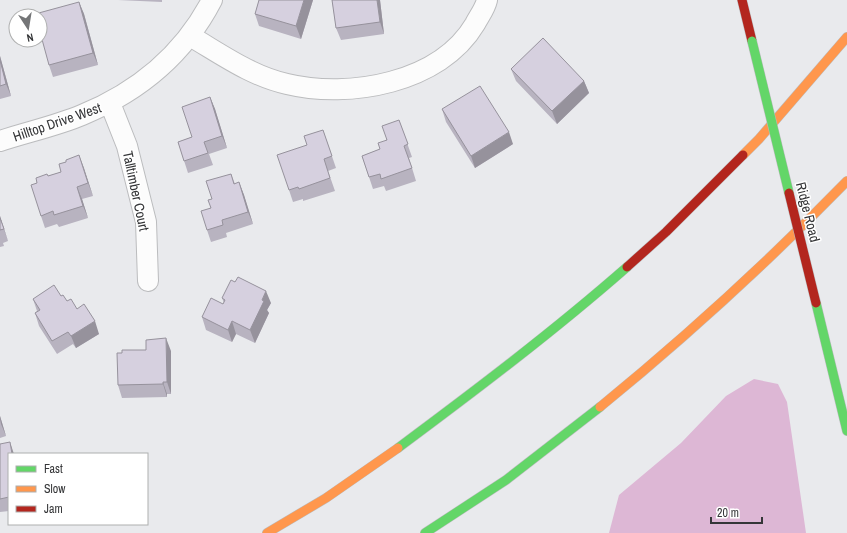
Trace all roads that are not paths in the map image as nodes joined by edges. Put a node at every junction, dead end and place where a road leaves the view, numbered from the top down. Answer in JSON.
{"nodes":[{"id":1,"x":212,"y":0,"type":"edge"},
{"id":2,"x":487,"y":0,"type":"edge"},
{"id":3,"x":742,"y":0,"type":"edge"},
{"id":4,"x":190,"y":36,"type":"junction"},
{"id":5,"x":847,"y":36,"type":"edge"},
{"id":6,"x":110,"y":103,"type":"junction"},
{"id":7,"x":0,"y":141,"type":"edge"},
{"id":8,"x":847,"y":181,"type":"edge"},
{"id":9,"x":148,"y":281,"type":"dead end"},
{"id":10,"x":847,"y":431,"type":"edge"},
{"id":11,"x":267,"y":533,"type":"edge"},
{"id":12,"x":424,"y":533,"type":"edge"}],
"edges":[{"from":1,"to":4,"type":"street","name":"Hilltop Drive West"},
{"from":2,"to":4,"type":"street"},
{"from":3,"to":10,"type":"main road","name":"Ridge Road","bridge":true},
{"from":4,"to":6,"type":"street","name":"Hilltop Drive West"},
{"from":5,"to":11,"type":"main road"},
{"from":6,"to":7,"type":"street","name":"Hilltop Drive West"},
{"from":6,"to":9,"type":"street","name":"Talltimber Court"},
{"from":8,"to":12,"type":"main road"}]}
